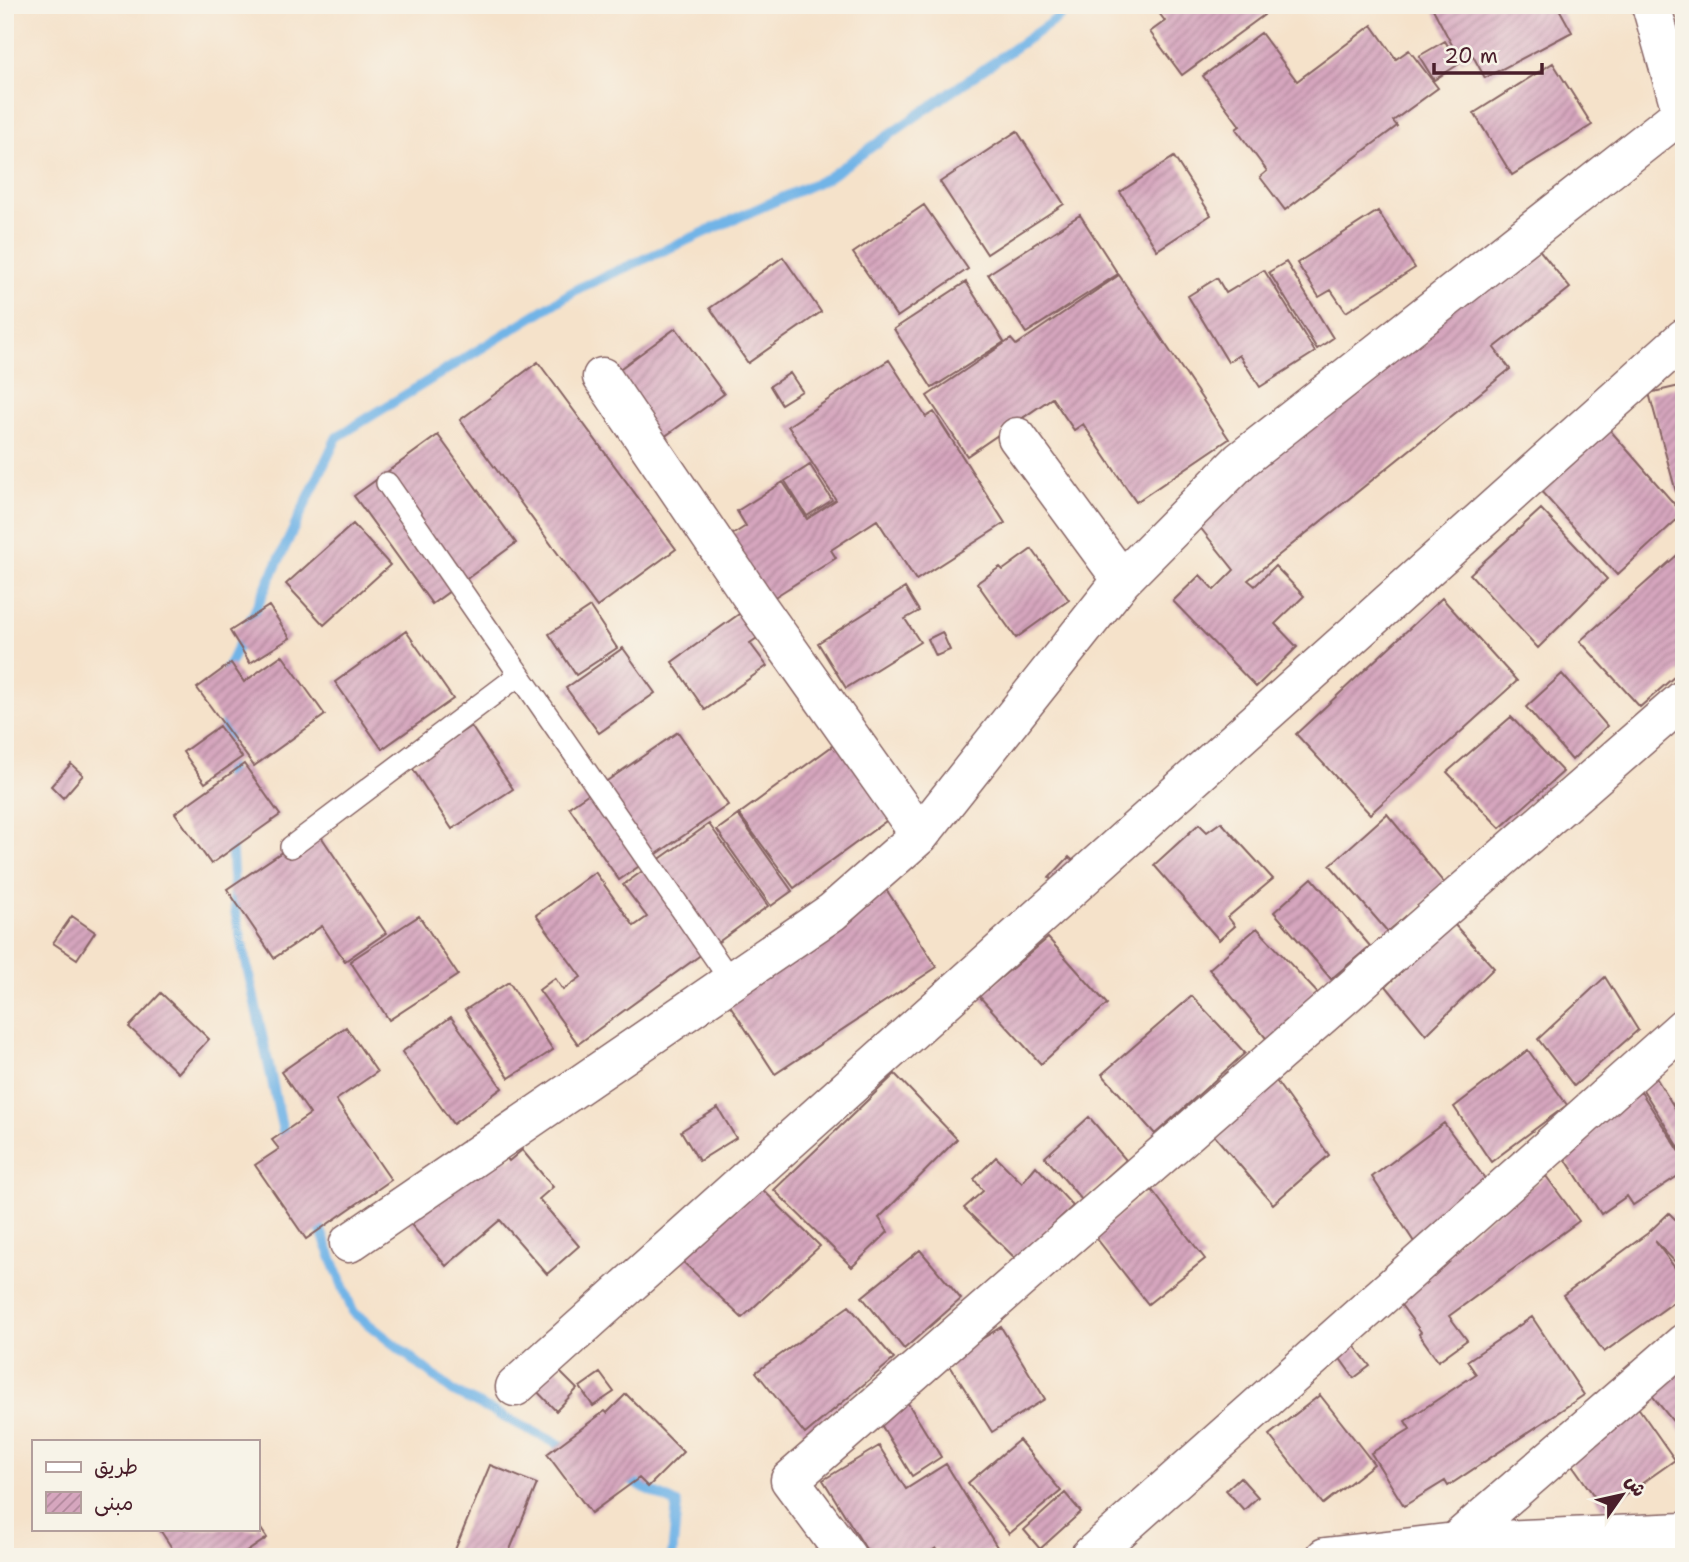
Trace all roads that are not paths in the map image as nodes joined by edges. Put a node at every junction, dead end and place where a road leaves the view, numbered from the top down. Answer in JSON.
{"nodes":[{"id":1,"x":1651,"y":5,"type":"edge"},
{"id":2,"x":1683,"y":117,"type":"edge"},
{"id":3,"x":1684,"y":338,"type":"edge"},
{"id":4,"x":602,"y":377,"type":"dead end"},
{"id":5,"x":1017,"y":437,"type":"dead end"},
{"id":6,"x":387,"y":483,"type":"dead end"},
{"id":7,"x":1122,"y":580,"type":"junction"},
{"id":8,"x":519,"y":675,"type":"junction"},
{"id":9,"x":1684,"y":699,"type":"edge"},
{"id":10,"x":920,"y":835,"type":"junction"},
{"id":11,"x":291,"y":847,"type":"dead end"},
{"id":12,"x":731,"y":981,"type":"junction"},
{"id":13,"x":1684,"y":1027,"type":"edge"},
{"id":14,"x":349,"y":1243,"type":"dead end"},
{"id":15,"x":1684,"y":1343,"type":"edge"},
{"id":16,"x":515,"y":1387,"type":"dead end"},
{"id":17,"x":1684,"y":1532,"type":"edge"},
{"id":18,"x":1455,"y":1542,"type":"junction"},
{"id":19,"x":848,"y":1557,"type":"edge"},
{"id":20,"x":1089,"y":1557,"type":"edge"},
{"id":21,"x":1325,"y":1557,"type":"edge"}],
"edges":[{"from":1,"to":2,"type":"street"},
{"from":2,"to":7,"type":"street"},
{"from":3,"to":16,"type":"street"},
{"from":4,"to":10,"type":"street"},
{"from":5,"to":7,"type":"street"},
{"from":6,"to":8,"type":"lane"},
{"from":7,"to":10,"type":"street"},
{"from":8,"to":11,"type":"lane"},
{"from":8,"to":12,"type":"lane"},
{"from":9,"to":19,"type":"street"},
{"from":10,"to":12,"type":"street"},
{"from":12,"to":14,"type":"street"},
{"from":13,"to":20,"type":"street"},
{"from":15,"to":18,"type":"street"},
{"from":17,"to":18,"type":"street"},
{"from":18,"to":21,"type":"street"}]}
